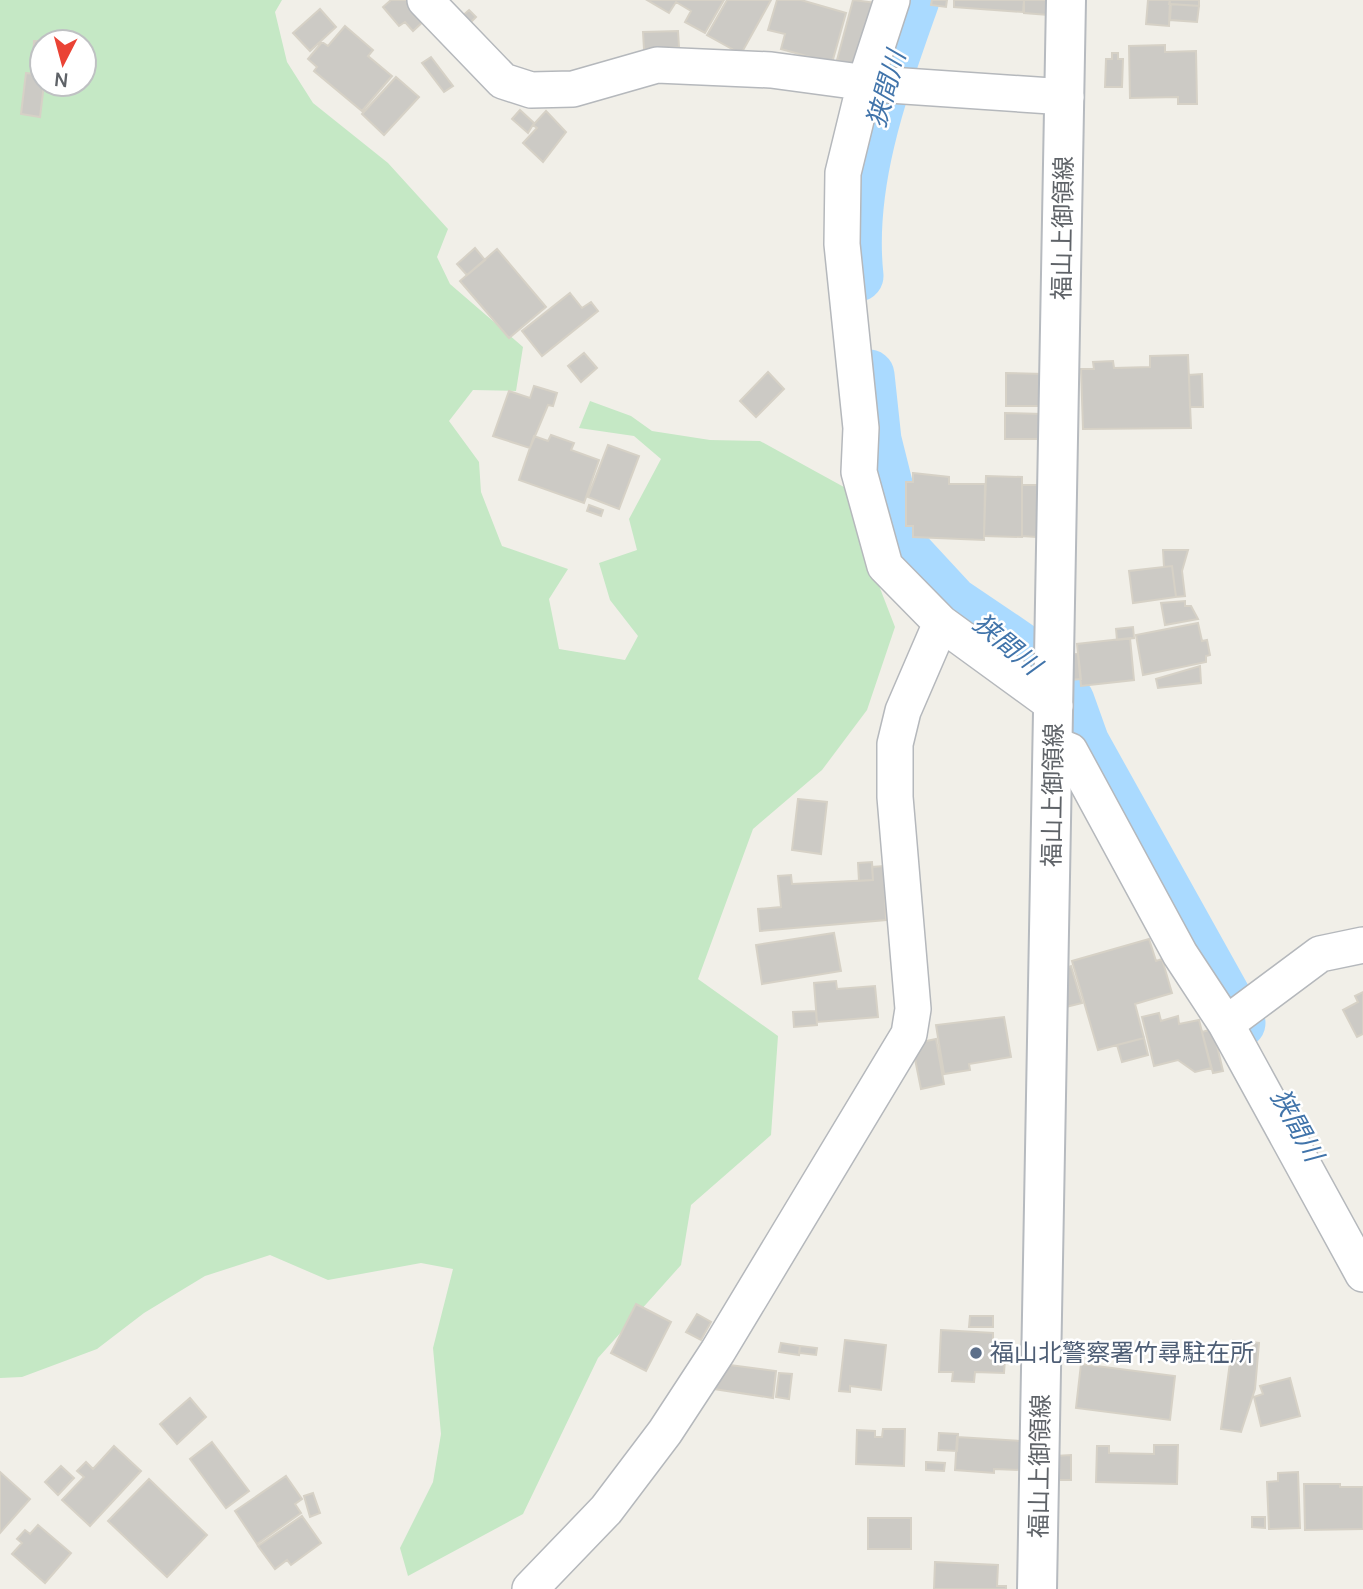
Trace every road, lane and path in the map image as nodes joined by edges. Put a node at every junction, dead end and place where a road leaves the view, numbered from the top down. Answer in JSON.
{"nodes":[{"id":1,"x":425,"y":0,"type":"edge"},
{"id":2,"x":892,"y":0,"type":"edge"},
{"id":3,"x":1066,"y":0,"type":"edge"},
{"id":4,"x":879,"y":83,"type":"junction"},
{"id":5,"x":1066,"y":97,"type":"junction"},
{"id":6,"x":941,"y":623,"type":"junction"},
{"id":7,"x":1055,"y":691,"type":"junction"},
{"id":8,"x":1055,"y":745,"type":"junction"},
{"id":9,"x":1363,"y":945,"type":"edge"},
{"id":10,"x":1239,"y":1015,"type":"junction"},
{"id":11,"x":1363,"y":1274,"type":"edge"},
{"id":12,"x":530,"y":1589,"type":"edge"},
{"id":13,"x":1038,"y":1589,"type":"edge"}],
"edges":[{"from":1,"to":4,"type":"street"},
{"from":2,"to":4,"type":"street"},
{"from":3,"to":5,"type":"main road","name":"福山上御領線"},
{"from":4,"to":5,"type":"street"},
{"from":4,"to":6,"type":"street"},
{"from":5,"to":7,"type":"main road","name":"福山上御領線"},
{"from":6,"to":7,"type":"street"},
{"from":6,"to":12,"type":"street"},
{"from":7,"to":8,"type":"main road","name":"福山上御領線"},
{"from":8,"to":10,"type":"street"},
{"from":8,"to":13,"type":"main road","name":"福山上御領線"},
{"from":9,"to":10,"type":"street"},
{"from":10,"to":11,"type":"street"}]}
